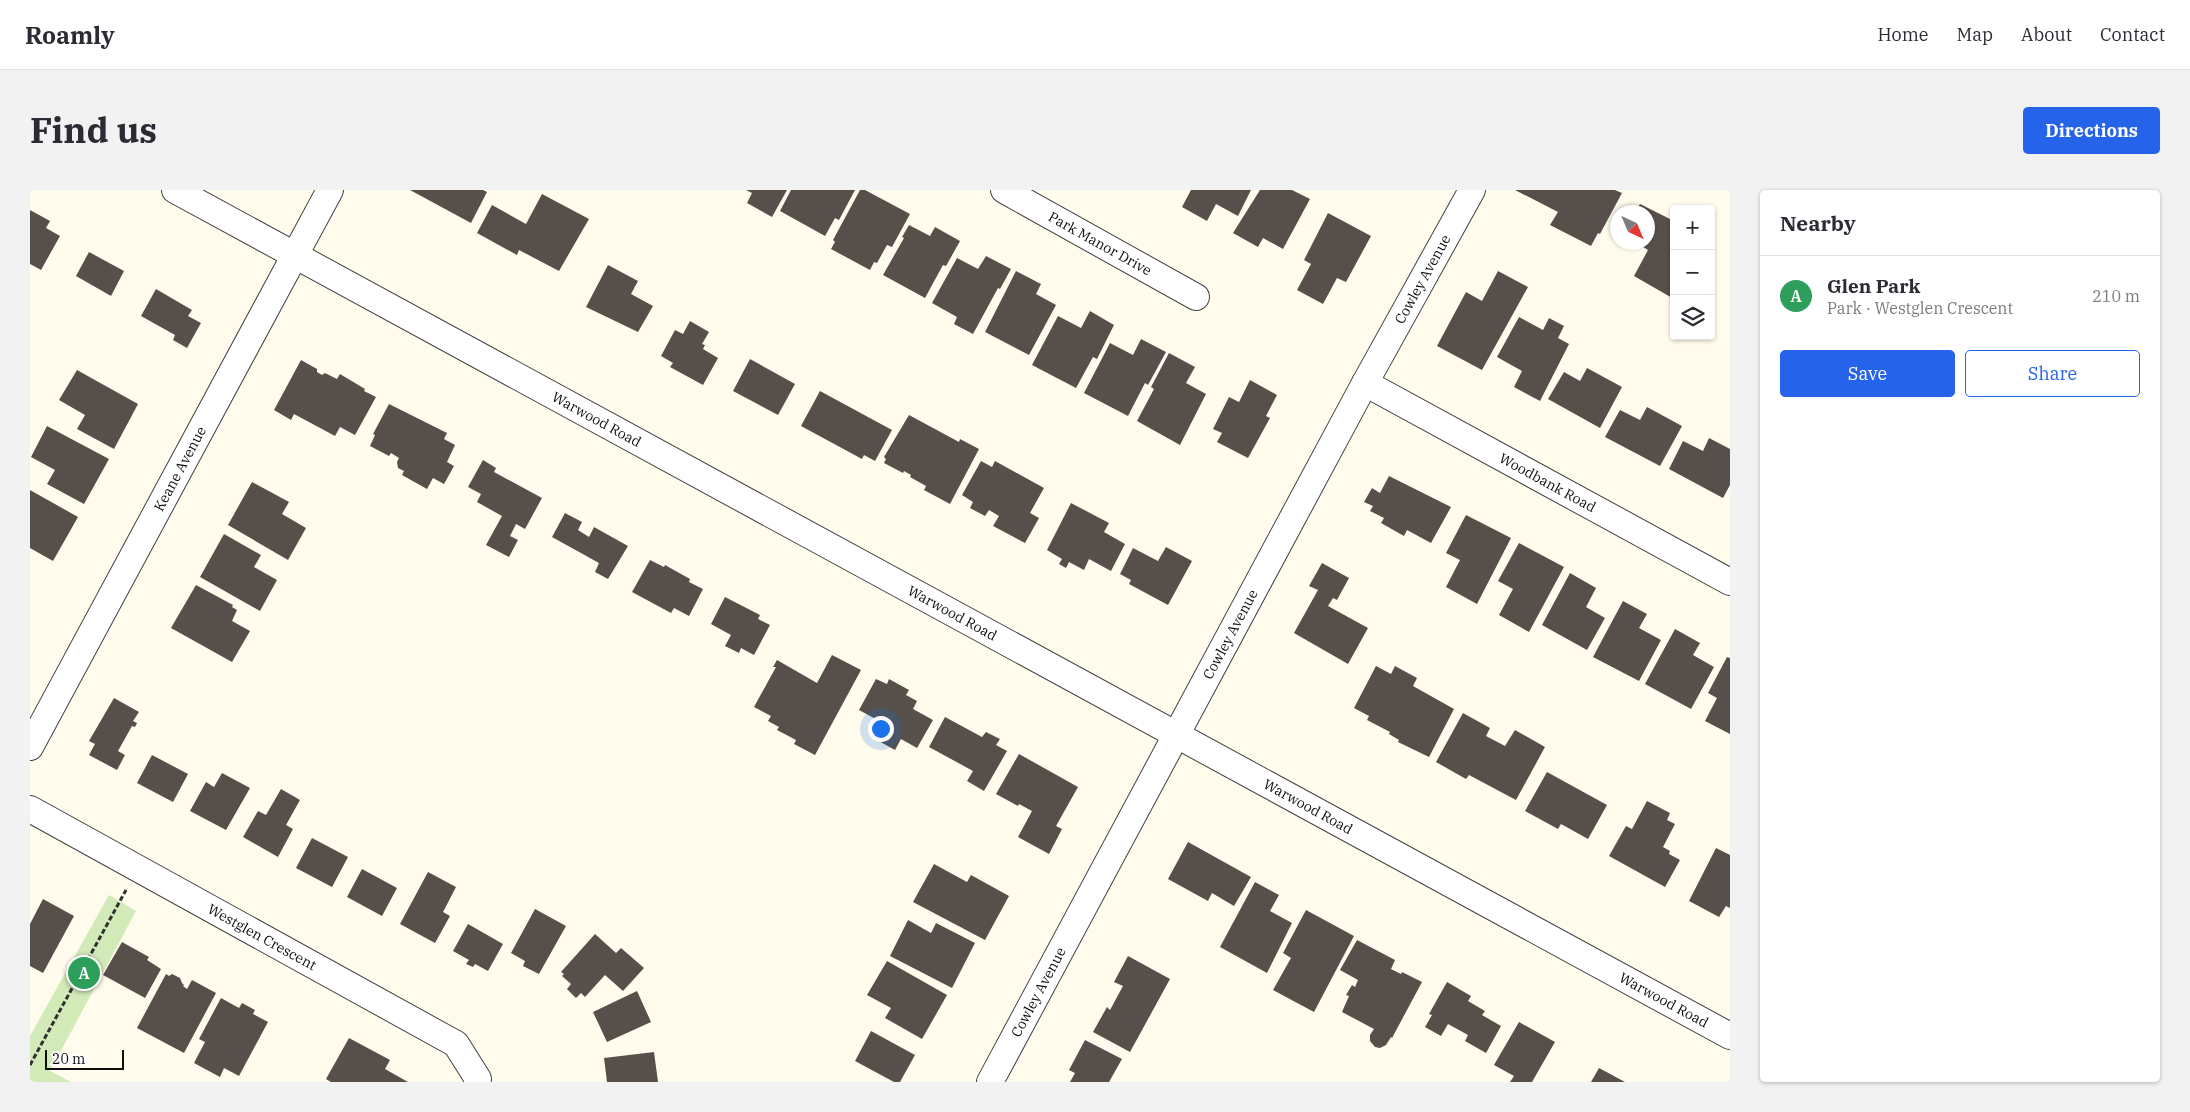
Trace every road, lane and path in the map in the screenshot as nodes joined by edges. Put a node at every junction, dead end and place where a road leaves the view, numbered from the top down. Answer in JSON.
{"nodes":[{"id":1,"x":175,"y":190,"type":"edge"},
{"id":2,"x":330,"y":190,"type":"edge"},
{"id":3,"x":1004,"y":190,"type":"edge"},
{"id":4,"x":1472,"y":190,"type":"edge"},
{"id":5,"x":295,"y":255,"type":"junction"},
{"id":6,"x":1196,"y":297,"type":"dead end"},
{"id":7,"x":1365,"y":383,"type":"junction"},
{"id":8,"x":1730,"y":582,"type":"edge"},
{"id":9,"x":1177,"y":734,"type":"junction"},
{"id":10,"x":30,"y":747,"type":"edge"},
{"id":11,"x":30,"y":809,"type":"edge"},
{"id":12,"x":138,"y":868,"type":"junction"},
{"id":13,"x":1730,"y":1036,"type":"edge"},
{"id":14,"x":30,"y":1065,"type":"edge"},
{"id":15,"x":477,"y":1082,"type":"edge"},
{"id":16,"x":990,"y":1082,"type":"edge"}],
"edges":[{"from":1,"to":5,"type":"street","name":"Warwood Road"},
{"from":2,"to":5,"type":"street","name":"Keane Avenue"},
{"from":3,"to":6,"type":"street","name":"Park Manor Drive"},
{"from":4,"to":7,"type":"street","name":"Cowley Avenue"},
{"from":5,"to":9,"type":"street","name":"Warwood Road"},
{"from":5,"to":10,"type":"street","name":"Keane Avenue"},
{"from":7,"to":8,"type":"street","name":"Woodbank Road"},
{"from":7,"to":9,"type":"street","name":"Cowley Avenue"},
{"from":9,"to":13,"type":"street","name":"Warwood Road"},
{"from":9,"to":16,"type":"street","name":"Cowley Avenue"},
{"from":11,"to":12,"type":"street","name":"Westglen Crescent"},
{"from":12,"to":14,"type":"path"},
{"from":12,"to":15,"type":"street","name":"Westglen Crescent"}]}
